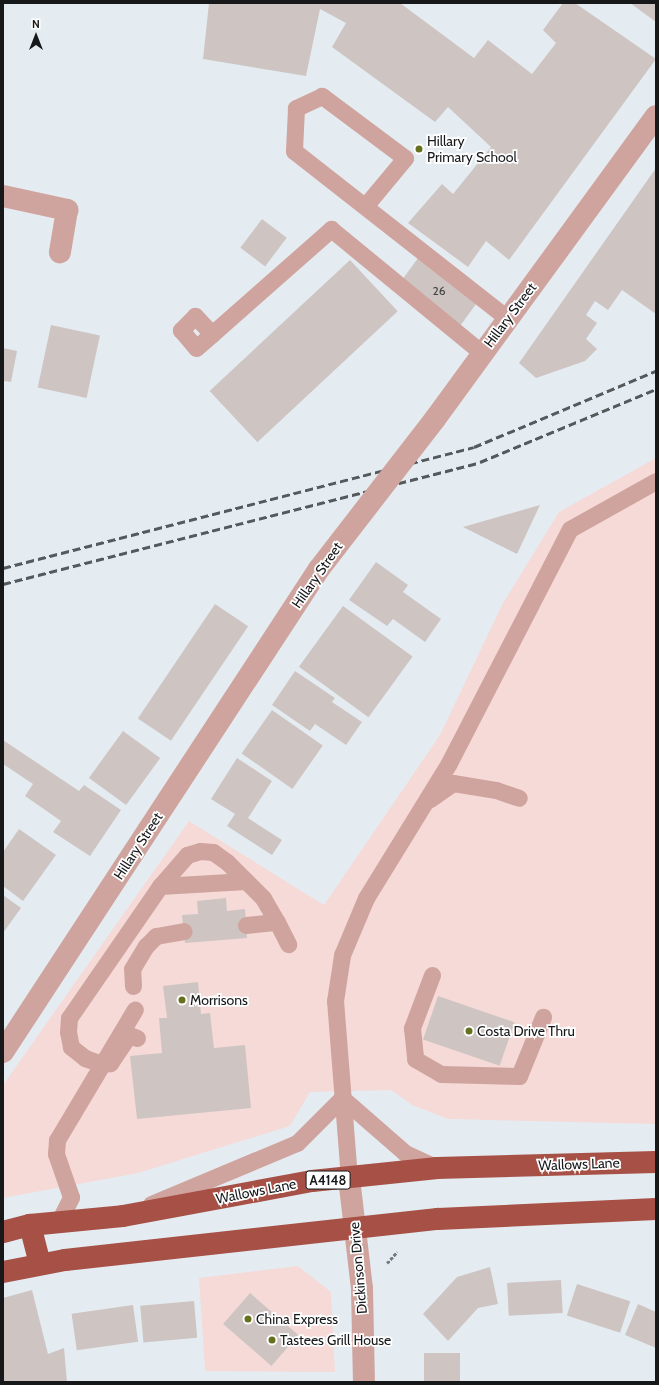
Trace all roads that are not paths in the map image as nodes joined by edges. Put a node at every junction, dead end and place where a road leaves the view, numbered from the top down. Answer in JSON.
{"nodes":[{"id":1,"x":656,"y":116,"type":"edge"},
{"id":2,"x":3,"y":196,"type":"edge"},
{"id":3,"x":366,"y":205,"type":"junction"},
{"id":4,"x":60,"y":252,"type":"dead end"},
{"id":5,"x":508,"y":319,"type":"junction"},
{"id":6,"x":212,"y":334,"type":"dead end"},
{"id":7,"x":482,"y":353,"type":"junction"},
{"id":8,"x":656,"y":481,"type":"edge"},
{"id":9,"x":518,"y":798,"type":"dead end"},
{"id":10,"x":425,"y":802,"type":"junction"},
{"id":11,"x":246,"y":881,"type":"junction"},
{"id":12,"x":160,"y":886,"type":"junction"},
{"id":13,"x":277,"y":922,"type":"junction"},
{"id":14,"x":246,"y":925,"type":"dead end"},
{"id":15,"x":184,"y":931,"type":"dead end"},
{"id":16,"x":288,"y":944,"type":"dead end"},
{"id":17,"x":432,"y":975,"type":"dead end"},
{"id":18,"x":133,"y":986,"type":"dead end"},
{"id":19,"x":135,"y":1009,"type":"dead end"},
{"id":20,"x":543,"y":1017,"type":"dead end"},
{"id":21,"x":137,"y":1038,"type":"dead end"},
{"id":22,"x":3,"y":1052,"type":"edge"},
{"id":23,"x":102,"y":1064,"type":"junction"},
{"id":24,"x":342,"y":1098,"type":"junction"},
{"id":25,"x":656,"y":1162,"type":"edge"},
{"id":26,"x":437,"y":1168,"type":"junction"},
{"id":27,"x":349,"y":1178,"type":"junction"},
{"id":28,"x":656,"y":1209,"type":"edge"},
{"id":29,"x":123,"y":1216,"type":"junction"},
{"id":30,"x":58,"y":1223,"type":"junction"},
{"id":31,"x":30,"y":1225,"type":"junction"},
{"id":32,"x":354,"y":1228,"type":"junction"},
{"id":33,"x":3,"y":1232,"type":"edge"},
{"id":34,"x":40,"y":1264,"type":"junction"},
{"id":35,"x":3,"y":1272,"type":"edge"},
{"id":36,"x":364,"y":1382,"type":"edge"}],
"edges":[{"from":1,"to":5,"type":"street","name":"Hillary Street"},
{"from":2,"to":4,"type":"street"},
{"from":3,"to":3,"type":"lane"},
{"from":3,"to":5,"type":"lane"},
{"from":5,"to":7,"type":"street","name":"Hillary Street"},
{"from":6,"to":7,"type":"lane"},
{"from":7,"to":22,"type":"street","name":"Hillary Street","bridge":true},
{"from":8,"to":10,"type":"lane"},
{"from":9,"to":10,"type":"lane"},
{"from":10,"to":24,"type":"lane"},
{"from":11,"to":12,"type":"lane"},
{"from":11,"to":12,"type":"lane"},
{"from":11,"to":13,"type":"lane"},
{"from":12,"to":23,"type":"lane"},
{"from":13,"to":14,"type":"lane"},
{"from":13,"to":16,"type":"lane"},
{"from":15,"to":18,"type":"lane"},
{"from":17,"to":20,"type":"lane"},
{"from":19,"to":23,"type":"lane"},
{"from":21,"to":23,"type":"lane"},
{"from":23,"to":30,"type":"lane"},
{"from":24,"to":26,"type":"lane"},
{"from":24,"to":27,"type":"lane"},
{"from":24,"to":29,"type":"lane"},
{"from":25,"to":26,"type":"highway","name":"Wallows Lane","number":"A4148"},
{"from":26,"to":27,"type":"highway","name":"Wallows Lane","number":"A4148"},
{"from":27,"to":29,"type":"highway","name":"Wallows Lane","number":"A4148"},
{"from":27,"to":32,"type":"street","name":"Dickinson Drive"},
{"from":28,"to":32,"type":"highway"},
{"from":29,"to":30,"type":"highway","name":"Wallows Lane","number":"A4148"},
{"from":30,"to":31,"type":"highway","name":"Wallows Lane","number":"A4148"},
{"from":31,"to":33,"type":"highway","name":"Wallows Lane","number":"A4148"},
{"from":31,"to":34,"type":"highway"},
{"from":32,"to":34,"type":"highway"},
{"from":32,"to":36,"type":"street","name":"Dickinson Drive"},
{"from":34,"to":35,"type":"highway"}]}
